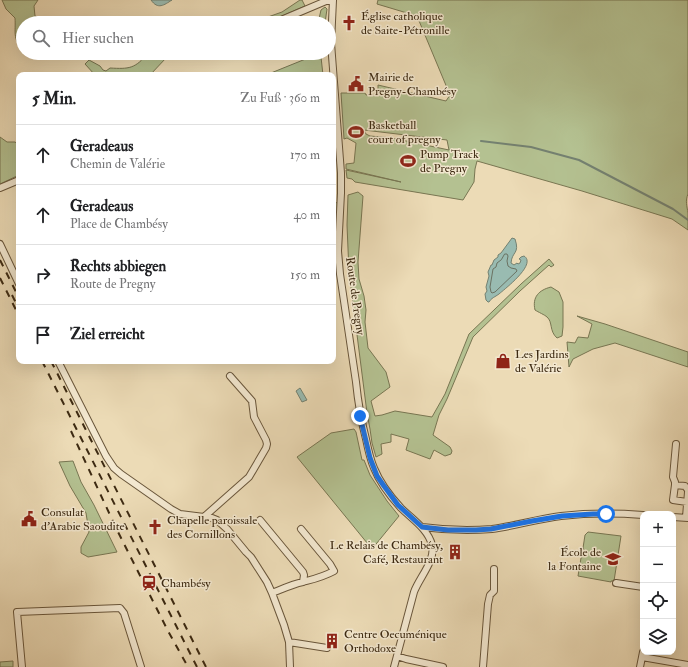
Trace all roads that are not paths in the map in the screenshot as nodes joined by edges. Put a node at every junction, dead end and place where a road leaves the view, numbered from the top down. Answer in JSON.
{"nodes":[{"id":1,"x":333,"y":1,"type":"edge"},
{"id":2,"x":291,"y":16,"type":"edge"},
{"id":3,"x":332,"y":16,"type":"edge"},
{"id":4,"x":332,"y":60,"type":"edge"},
{"id":5,"x":333,"y":72,"type":"edge"},
{"id":6,"x":336,"y":112,"type":"edge"},
{"id":7,"x":16,"y":181,"type":"edge"},
{"id":8,"x":0,"y":188,"type":"edge"},
{"id":9,"x":0,"y":244,"type":"edge"},
{"id":10,"x":16,"y":278,"type":"edge"},
{"id":11,"x":60,"y":364,"type":"edge"},
{"id":12,"x":230,"y":376,"type":"dead end"},
{"id":13,"x":676,"y":444,"type":"dead end"},
{"id":14,"x":675,"y":485,"type":"junction"},
{"id":15,"x":688,"y":491,"type":"edge"},
{"id":16,"x":687,"y":502,"type":"edge"},
{"id":17,"x":640,"y":515,"type":"edge"},
{"id":18,"x":205,"y":516,"type":"junction"},
{"id":19,"x":676,"y":518,"type":"edge"},
{"id":20,"x":687,"y":518,"type":"edge"},
{"id":21,"x":260,"y":520,"type":"dead end"},
{"id":22,"x":422,"y":527,"type":"junction"},
{"id":23,"x":301,"y":529,"type":"dead end"},
{"id":24,"x":494,"y":569,"type":"dead end"},
{"id":25,"x":303,"y":582,"type":"junction"},
{"id":26,"x":616,"y":582,"type":"dead end"},
{"id":27,"x":640,"y":586,"type":"edge"},
{"id":28,"x":272,"y":593,"type":"junction"},
{"id":29,"x":289,"y":642,"type":"junction"},
{"id":30,"x":326,"y":648,"type":"dead end"},
{"id":31,"x":643,"y":655,"type":"edge"},
{"id":32,"x":397,"y":656,"type":"junction"},
{"id":33,"x":688,"y":665,"type":"edge"},
{"id":34,"x":22,"y":667,"type":"edge"},
{"id":35,"x":141,"y":667,"type":"edge"},
{"id":36,"x":290,"y":667,"type":"edge"},
{"id":37,"x":394,"y":667,"type":"edge"},
{"id":38,"x":443,"y":667,"type":"edge"},
{"id":39,"x":483,"y":667,"type":"edge"},
{"id":40,"x":640,"y":667,"type":"edge"}],
"edges":[{"from":1,"to":2,"type":"street"},
{"from":1,"to":3,"type":"street","name":"Route de Pregny"},
{"from":4,"to":5,"type":"street","name":"Route de Pregny"},
{"from":6,"to":22,"type":"street","name":"Route de Pregny"},
{"from":7,"to":8,"type":"street"},
{"from":9,"to":10,"type":"street"},
{"from":11,"to":18,"type":"street"},
{"from":12,"to":18,"type":"street"},
{"from":13,"to":14,"type":"street"},
{"from":14,"to":15,"type":"street"},
{"from":14,"to":16,"type":"street"},
{"from":15,"to":16,"type":"street"},
{"from":16,"to":20,"type":"street"},
{"from":17,"to":22,"type":"street"},
{"from":18,"to":28,"type":"street"},
{"from":19,"to":20,"type":"street"},
{"from":21,"to":25,"type":"street"},
{"from":22,"to":32,"type":"street","name":"Route de Pregny"},
{"from":23,"to":25,"type":"street"},
{"from":24,"to":39,"type":"street"},
{"from":25,"to":28,"type":"street"},
{"from":26,"to":27,"type":"street"},
{"from":28,"to":29,"type":"street"},
{"from":29,"to":30,"type":"street"},
{"from":29,"to":36,"type":"street"},
{"from":31,"to":33,"type":"street"},
{"from":31,"to":40,"type":"street"},
{"from":32,"to":37,"type":"street","name":"Route de Pregny"},
{"from":32,"to":38,"type":"street"},
{"from":34,"to":35,"type":"street"}]}
